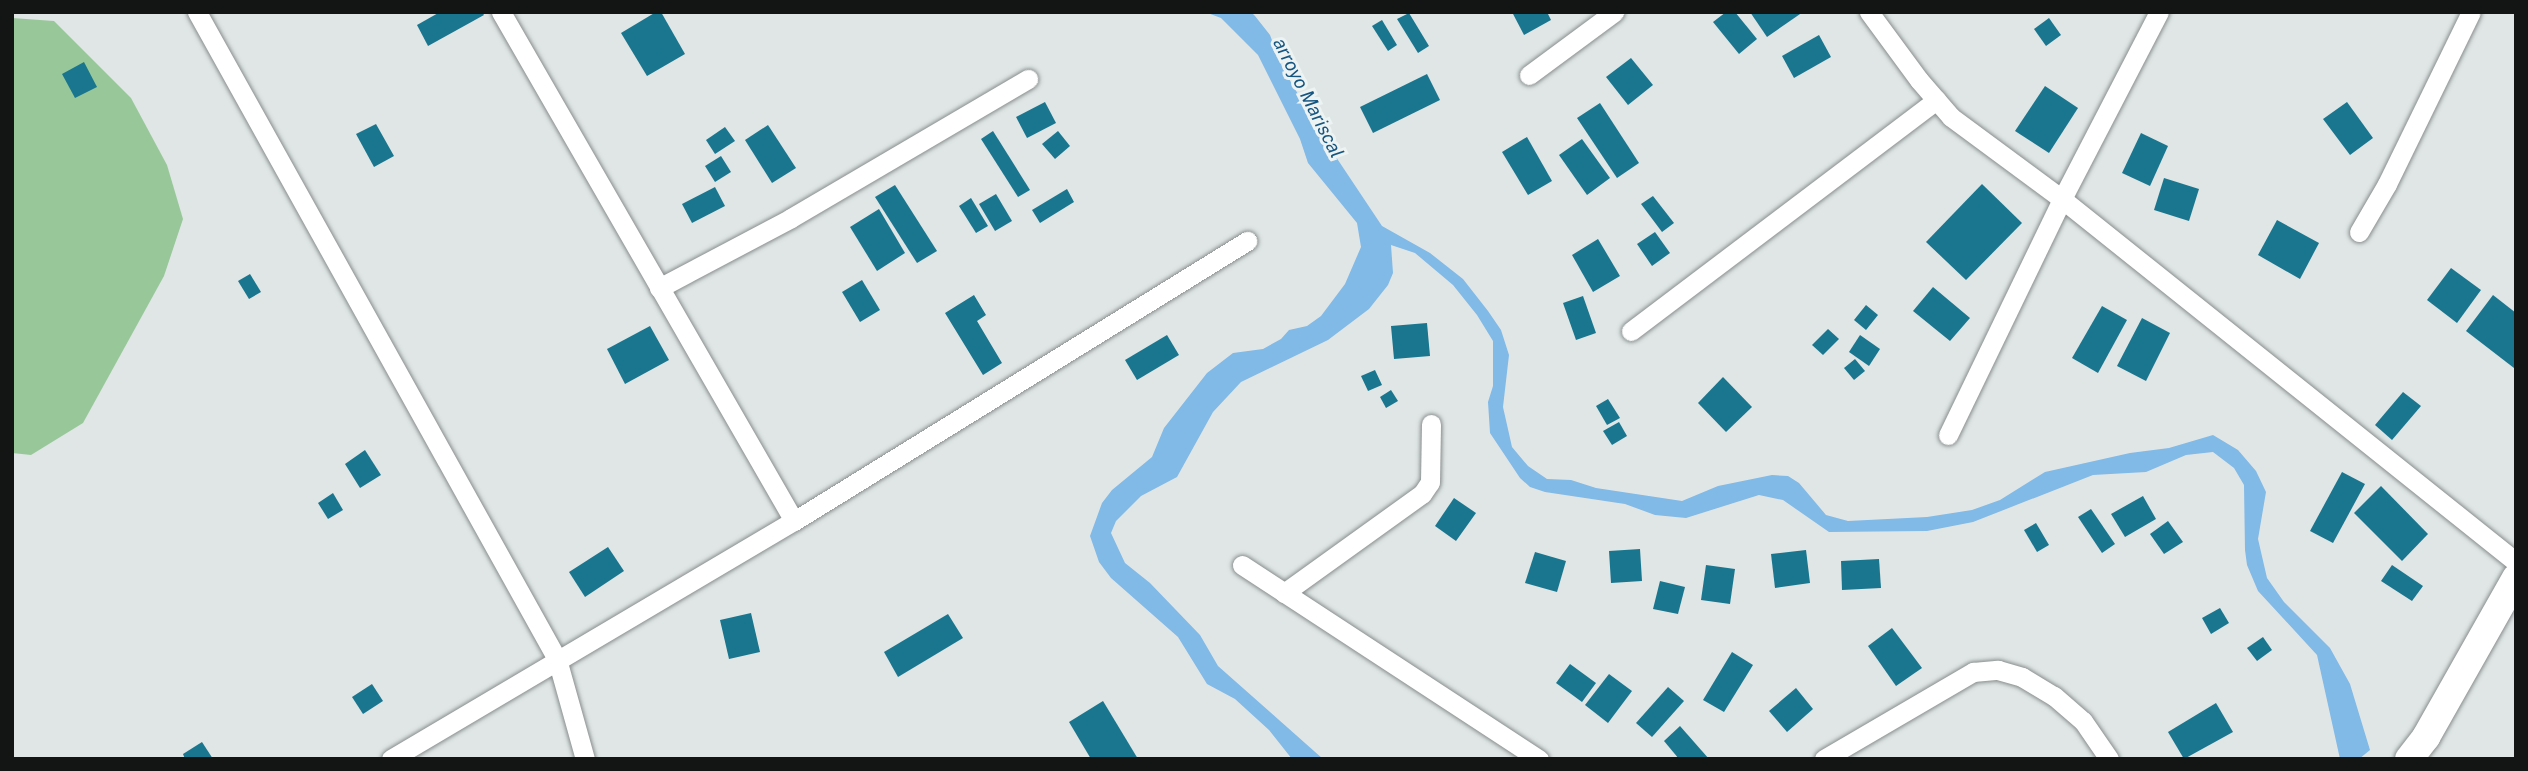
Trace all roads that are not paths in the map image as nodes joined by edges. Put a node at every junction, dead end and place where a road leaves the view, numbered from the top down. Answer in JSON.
{"nodes":[{"id":1,"x":197,"y":12,"type":"edge"},
{"id":2,"x":501,"y":12,"type":"edge"},
{"id":3,"x":1614,"y":12,"type":"edge"},
{"id":4,"x":1869,"y":12,"type":"edge"},
{"id":5,"x":2159,"y":12,"type":"edge"},
{"id":6,"x":2471,"y":12,"type":"edge"},
{"id":7,"x":1529,"y":75,"type":"dead end"},
{"id":8,"x":1028,"y":79,"type":"dead end"},
{"id":9,"x":1936,"y":100,"type":"junction"},
{"id":10,"x":2062,"y":199,"type":"junction"},
{"id":11,"x":2359,"y":232,"type":"dead end"},
{"id":12,"x":1247,"y":241,"type":"dead end"},
{"id":13,"x":659,"y":288,"type":"junction"},
{"id":14,"x":1632,"y":331,"type":"dead end"},
{"id":15,"x":1431,"y":424,"type":"dead end"},
{"id":16,"x":1948,"y":435,"type":"dead end"},
{"id":17,"x":794,"y":521,"type":"junction"},
{"id":18,"x":2516,"y":562,"type":"edge"},
{"id":19,"x":1242,"y":565,"type":"dead end"},
{"id":20,"x":2516,"y":578,"type":"edge"},
{"id":21,"x":1284,"y":593,"type":"junction"},
{"id":22,"x":557,"y":659,"type":"junction"},
{"id":23,"x":391,"y":759,"type":"edge"},
{"id":24,"x":585,"y":759,"type":"edge"},
{"id":25,"x":1539,"y":759,"type":"edge"},
{"id":26,"x":1824,"y":759,"type":"edge"},
{"id":27,"x":2109,"y":759,"type":"edge"},
{"id":28,"x":2409,"y":759,"type":"edge"}],
"edges":[{"from":1,"to":22,"type":"street"},
{"from":2,"to":13,"type":"street"},
{"from":3,"to":7,"type":"street"},
{"from":4,"to":9,"type":"street"},
{"from":5,"to":10,"type":"street"},
{"from":6,"to":11,"type":"street"},
{"from":8,"to":13,"type":"street"},
{"from":9,"to":10,"type":"street"},
{"from":9,"to":14,"type":"street"},
{"from":10,"to":16,"type":"street"},
{"from":10,"to":18,"type":"street"},
{"from":12,"to":17,"type":"street"},
{"from":13,"to":17,"type":"street"},
{"from":15,"to":21,"type":"street"},
{"from":17,"to":22,"type":"street"},
{"from":19,"to":21,"type":"street"},
{"from":20,"to":28,"type":"main road"},
{"from":21,"to":25,"type":"street"},
{"from":22,"to":23,"type":"street"},
{"from":22,"to":24,"type":"street"},
{"from":26,"to":27,"type":"street"}]}
